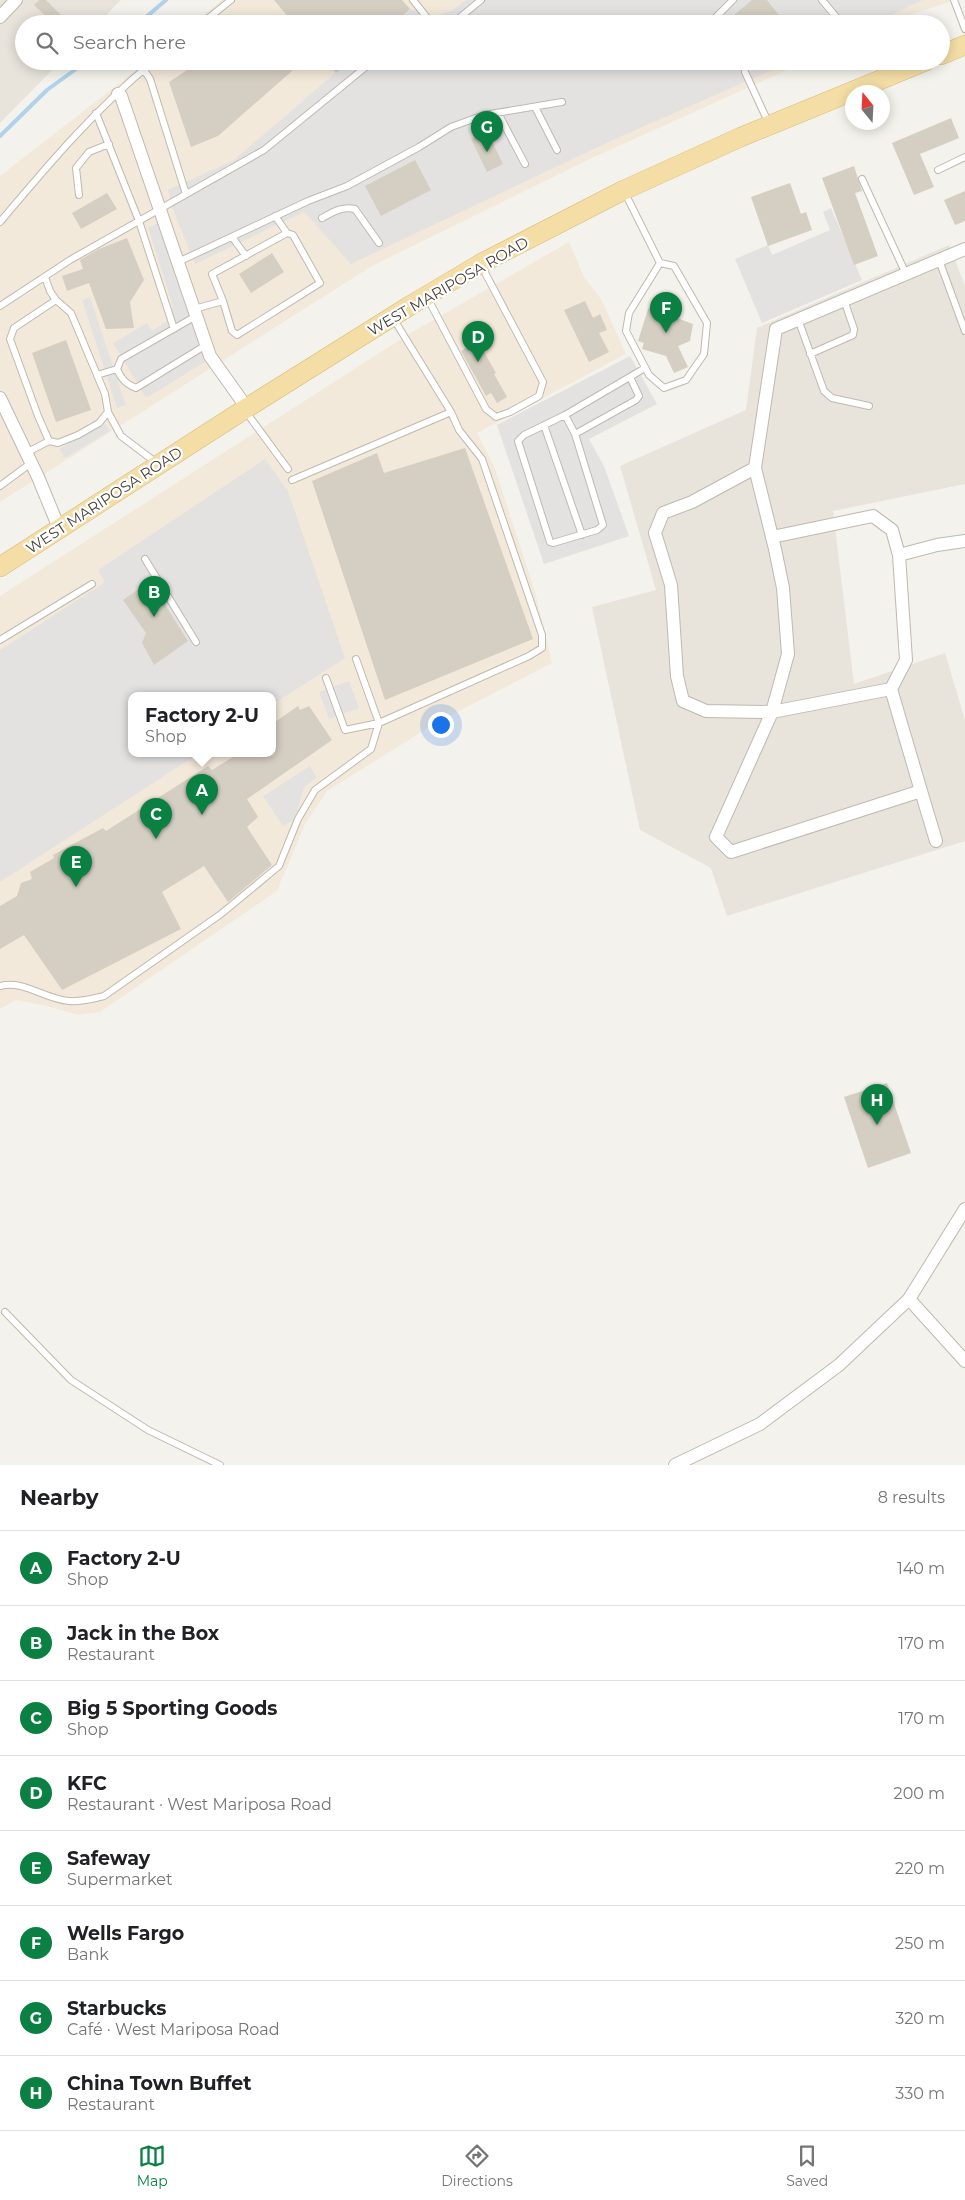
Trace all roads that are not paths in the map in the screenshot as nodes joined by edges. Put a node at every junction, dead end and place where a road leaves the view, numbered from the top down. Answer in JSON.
{"nodes":[{"id":1,"x":16,"y":0,"type":"edge"},
{"id":2,"x":231,"y":0,"type":"edge"},
{"id":3,"x":413,"y":0,"type":"edge"},
{"id":4,"x":481,"y":0,"type":"edge"},
{"id":5,"x":733,"y":0,"type":"edge"},
{"id":6,"x":822,"y":0,"type":"edge"},
{"id":7,"x":954,"y":0,"type":"edge"},
{"id":8,"x":212,"y":15,"type":"edge"},
{"id":9,"x":426,"y":15,"type":"edge"},
{"id":10,"x":462,"y":15,"type":"edge"},
{"id":11,"x":718,"y":15,"type":"edge"},
{"id":12,"x":834,"y":15,"type":"edge"},
{"id":13,"x":0,"y":17,"type":"edge"},
{"id":14,"x":965,"y":28,"type":"edge"},
{"id":15,"x":965,"y":45,"type":"edge"},
{"id":16,"x":950,"y":51,"type":"edge"},
{"id":17,"x":144,"y":70,"type":"joint"},
{"id":18,"x":362,"y":70,"type":"edge"},
{"id":19,"x":904,"y":70,"type":"edge"},
{"id":20,"x":746,"y":72,"type":"dead end"},
{"id":21,"x":118,"y":94,"type":"junction"},
{"id":22,"x":562,"y":102,"type":"dead end"},
{"id":23,"x":535,"y":106,"type":"junction"},
{"id":24,"x":498,"y":112,"type":"junction"},
{"id":25,"x":96,"y":113,"type":"junction"},
{"id":26,"x":770,"y":125,"type":"junction"},
{"id":27,"x":109,"y":144,"type":"junction"},
{"id":28,"x":556,"y":150,"type":"dead end"},
{"id":29,"x":965,"y":157,"type":"edge"},
{"id":30,"x":525,"y":164,"type":"dead end"},
{"id":31,"x":938,"y":170,"type":"dead end"},
{"id":32,"x":862,"y":179,"type":"dead end"},
{"id":33,"x":624,"y":190,"type":"junction"},
{"id":34,"x":186,"y":194,"type":"junction"},
{"id":35,"x":79,"y":195,"type":"dead end"},
{"id":36,"x":160,"y":210,"type":"junction"},
{"id":37,"x":275,"y":216,"type":"junction"},
{"id":38,"x":322,"y":218,"type":"dead end"},
{"id":39,"x":139,"y":221,"type":"junction"},
{"id":40,"x":0,"y":222,"type":"edge"},
{"id":41,"x":287,"y":233,"type":"junction"},
{"id":42,"x":232,"y":237,"type":"junction"},
{"id":43,"x":379,"y":243,"type":"dead end"},
{"id":44,"x":965,"y":249,"type":"edge"},
{"id":45,"x":246,"y":256,"type":"junction"},
{"id":46,"x":939,"y":260,"type":"junction"},
{"id":47,"x":178,"y":262,"type":"junction"},
{"id":48,"x":660,"y":262,"type":"junction"},
{"id":49,"x":480,"y":264,"type":"junction"},
{"id":50,"x":906,"y":274,"type":"junction"},
{"id":51,"x":44,"y":277,"type":"junction"},
{"id":52,"x":426,"y":296,"type":"junction"},
{"id":53,"x":56,"y":300,"type":"junction"},
{"id":54,"x":844,"y":300,"type":"junction"},
{"id":55,"x":223,"y":301,"type":"junction"},
{"id":56,"x":0,"y":306,"type":"edge"},
{"id":57,"x":195,"y":312,"type":"junction"},
{"id":58,"x":392,"y":317,"type":"junction"},
{"id":59,"x":798,"y":319,"type":"junction"},
{"id":60,"x":174,"y":329,"type":"junction"},
{"id":61,"x":965,"y":331,"type":"edge"},
{"id":62,"x":206,"y":345,"type":"junction"},
{"id":63,"x":810,"y":354,"type":"junction"},
{"id":64,"x":645,"y":368,"type":"junction"},
{"id":65,"x":117,"y":369,"type":"junction"},
{"id":66,"x":97,"y":375,"type":"junction"},
{"id":67,"x":630,"y":377,"type":"junction"},
{"id":68,"x":0,"y":398,"type":"edge"},
{"id":69,"x":869,"y":406,"type":"dead end"},
{"id":70,"x":246,"y":409,"type":"junction"},
{"id":71,"x":108,"y":412,"type":"junction"},
{"id":72,"x":451,"y":412,"type":"junction"},
{"id":73,"x":564,"y":416,"type":"junction"},
{"id":74,"x":544,"y":425,"type":"junction"},
{"id":75,"x":575,"y":434,"type":"junction"},
{"id":76,"x":50,"y":441,"type":"junction"},
{"id":77,"x":29,"y":458,"type":"junction"},
{"id":78,"x":159,"y":464,"type":"junction"},
{"id":79,"x":755,"y":468,"type":"junction"},
{"id":80,"x":288,"y":470,"type":"dead end"},
{"id":81,"x":292,"y":480,"type":"dead end"},
{"id":82,"x":0,"y":486,"type":"edge"},
{"id":83,"x":60,"y":528,"type":"junction"},
{"id":84,"x":582,"y":535,"type":"junction"},
{"id":85,"x":772,"y":538,"type":"junction"},
{"id":86,"x":965,"y":541,"type":"edge"},
{"id":87,"x":899,"y":555,"type":"junction"},
{"id":88,"x":145,"y":559,"type":"dead end"},
{"id":89,"x":0,"y":567,"type":"edge"},
{"id":90,"x":92,"y":584,"type":"dead end"},
{"id":91,"x":0,"y":640,"type":"edge"},
{"id":92,"x":196,"y":642,"type":"dead end"},
{"id":93,"x":356,"y":659,"type":"dead end"},
{"id":94,"x":326,"y":678,"type":"dead end"},
{"id":95,"x":891,"y":689,"type":"junction"},
{"id":96,"x":772,"y":712,"type":"junction"},
{"id":97,"x":379,"y":723,"type":"junction"},
{"id":98,"x":920,"y":791,"type":"junction"},
{"id":99,"x":936,"y":841,"type":"dead end"},
{"id":100,"x":0,"y":986,"type":"edge"},
{"id":101,"x":965,"y":1209,"type":"edge"},
{"id":102,"x":909,"y":1299,"type":"junction"},
{"id":103,"x":6,"y":1312,"type":"dead end"},
{"id":104,"x":965,"y":1361,"type":"edge"},
{"id":105,"x":220,"y":1465,"type":"edge"},
{"id":106,"x":676,"y":1465,"type":"edge"}],
"edges":[{"from":1,"to":13,"type":"street"},
{"from":2,"to":8,"type":"lane"},
{"from":3,"to":9,"type":"lane"},
{"from":4,"to":10,"type":"lane"},
{"from":5,"to":11,"type":"lane"},
{"from":6,"to":12,"type":"lane"},
{"from":7,"to":14,"type":"lane"},
{"from":15,"to":16,"type":"main road"},
{"from":17,"to":21,"type":"lane"},
{"from":17,"to":34,"type":"lane"},
{"from":18,"to":34,"type":"lane"},
{"from":19,"to":26,"type":"main road","name":"WEST MARIPOSA ROAD"},
{"from":20,"to":26,"type":"lane"},
{"from":21,"to":25,"type":"lane"},
{"from":21,"to":36,"type":"street"},
{"from":22,"to":23,"type":"lane"},
{"from":23,"to":24,"type":"lane"},
{"from":23,"to":28,"type":"lane"},
{"from":24,"to":30,"type":"lane"},
{"from":24,"to":37,"type":"lane"},
{"from":25,"to":27,"type":"lane"},
{"from":25,"to":40,"type":"lane"},
{"from":26,"to":33,"type":"main road","name":"WEST MARIPOSA ROAD"},
{"from":27,"to":35,"type":"lane"},
{"from":27,"to":39,"type":"lane"},
{"from":29,"to":31,"type":"lane"},
{"from":32,"to":50,"type":"lane"},
{"from":33,"to":48,"type":"lane"},
{"from":33,"to":49,"type":"main road","name":"WEST MARIPOSA ROAD"},
{"from":34,"to":36,"type":"lane"},
{"from":36,"to":39,"type":"lane"},
{"from":36,"to":47,"type":"street"},
{"from":37,"to":41,"type":"lane"},
{"from":37,"to":42,"type":"lane"},
{"from":38,"to":43,"type":"lane"},
{"from":39,"to":51,"type":"lane"},
{"from":39,"to":60,"type":"lane"},
{"from":41,"to":45,"type":"lane"},
{"from":41,"to":55,"type":"lane"},
{"from":42,"to":45,"type":"lane"},
{"from":42,"to":47,"type":"lane"},
{"from":44,"to":46,"type":"street"},
{"from":45,"to":55,"type":"lane"},
{"from":46,"to":50,"type":"street"},
{"from":46,"to":61,"type":"lane"},
{"from":47,"to":57,"type":"street"},
{"from":48,"to":64,"type":"lane"},
{"from":48,"to":64,"type":"lane"},
{"from":49,"to":52,"type":"main road","name":"WEST MARIPOSA ROAD"},
{"from":49,"to":52,"type":"lane"},
{"from":50,"to":54,"type":"street"},
{"from":51,"to":53,"type":"lane"},
{"from":51,"to":56,"type":"lane"},
{"from":52,"to":58,"type":"main road","name":"WEST MARIPOSA ROAD"},
{"from":53,"to":66,"type":"lane"},
{"from":53,"to":76,"type":"lane"},
{"from":54,"to":59,"type":"street"},
{"from":54,"to":63,"type":"lane"},
{"from":55,"to":57,"type":"lane"},
{"from":57,"to":60,"type":"lane"},
{"from":57,"to":62,"type":"street"},
{"from":58,"to":70,"type":"main road","name":"WEST MARIPOSA ROAD"},
{"from":58,"to":72,"type":"lane"},
{"from":59,"to":63,"type":"lane"},
{"from":59,"to":79,"type":"street"},
{"from":60,"to":65,"type":"lane"},
{"from":62,"to":65,"type":"lane"},
{"from":62,"to":70,"type":"street"},
{"from":63,"to":69,"type":"lane"},
{"from":64,"to":67,"type":"lane"},
{"from":65,"to":66,"type":"lane"},
{"from":66,"to":71,"type":"lane"},
{"from":67,"to":73,"type":"lane"},
{"from":67,"to":75,"type":"lane"},
{"from":68,"to":77,"type":"street"},
{"from":70,"to":78,"type":"main road","name":"WEST MARIPOSA ROAD"},
{"from":70,"to":80,"type":"lane"},
{"from":71,"to":76,"type":"lane"},
{"from":71,"to":78,"type":"lane"},
{"from":72,"to":81,"type":"lane"},
{"from":72,"to":97,"type":"lane"},
{"from":73,"to":74,"type":"lane"},
{"from":73,"to":75,"type":"lane"},
{"from":74,"to":84,"type":"lane"},
{"from":74,"to":84,"type":"lane"},
{"from":75,"to":84,"type":"lane"},
{"from":76,"to":77,"type":"lane"},
{"from":77,"to":82,"type":"lane"},
{"from":77,"to":83,"type":"street"},
{"from":78,"to":83,"type":"main road","name":"WEST MARIPOSA ROAD"},
{"from":79,"to":85,"type":"street"},
{"from":79,"to":96,"type":"street"},
{"from":83,"to":89,"type":"main road","name":"WEST MARIPOSA ROAD"},
{"from":85,"to":87,"type":"street"},
{"from":85,"to":96,"type":"street"},
{"from":86,"to":87,"type":"street"},
{"from":87,"to":95,"type":"street"},
{"from":88,"to":92,"type":"lane"},
{"from":90,"to":91,"type":"lane"},
{"from":93,"to":97,"type":"lane"},
{"from":94,"to":97,"type":"lane"},
{"from":95,"to":96,"type":"street"},
{"from":95,"to":98,"type":"street"},
{"from":96,"to":98,"type":"street"},
{"from":97,"to":100,"type":"lane"},
{"from":98,"to":99,"type":"street"},
{"from":101,"to":102,"type":"street"},
{"from":102,"to":104,"type":"street"},
{"from":102,"to":106,"type":"street"},
{"from":103,"to":105,"type":"lane"}]}
